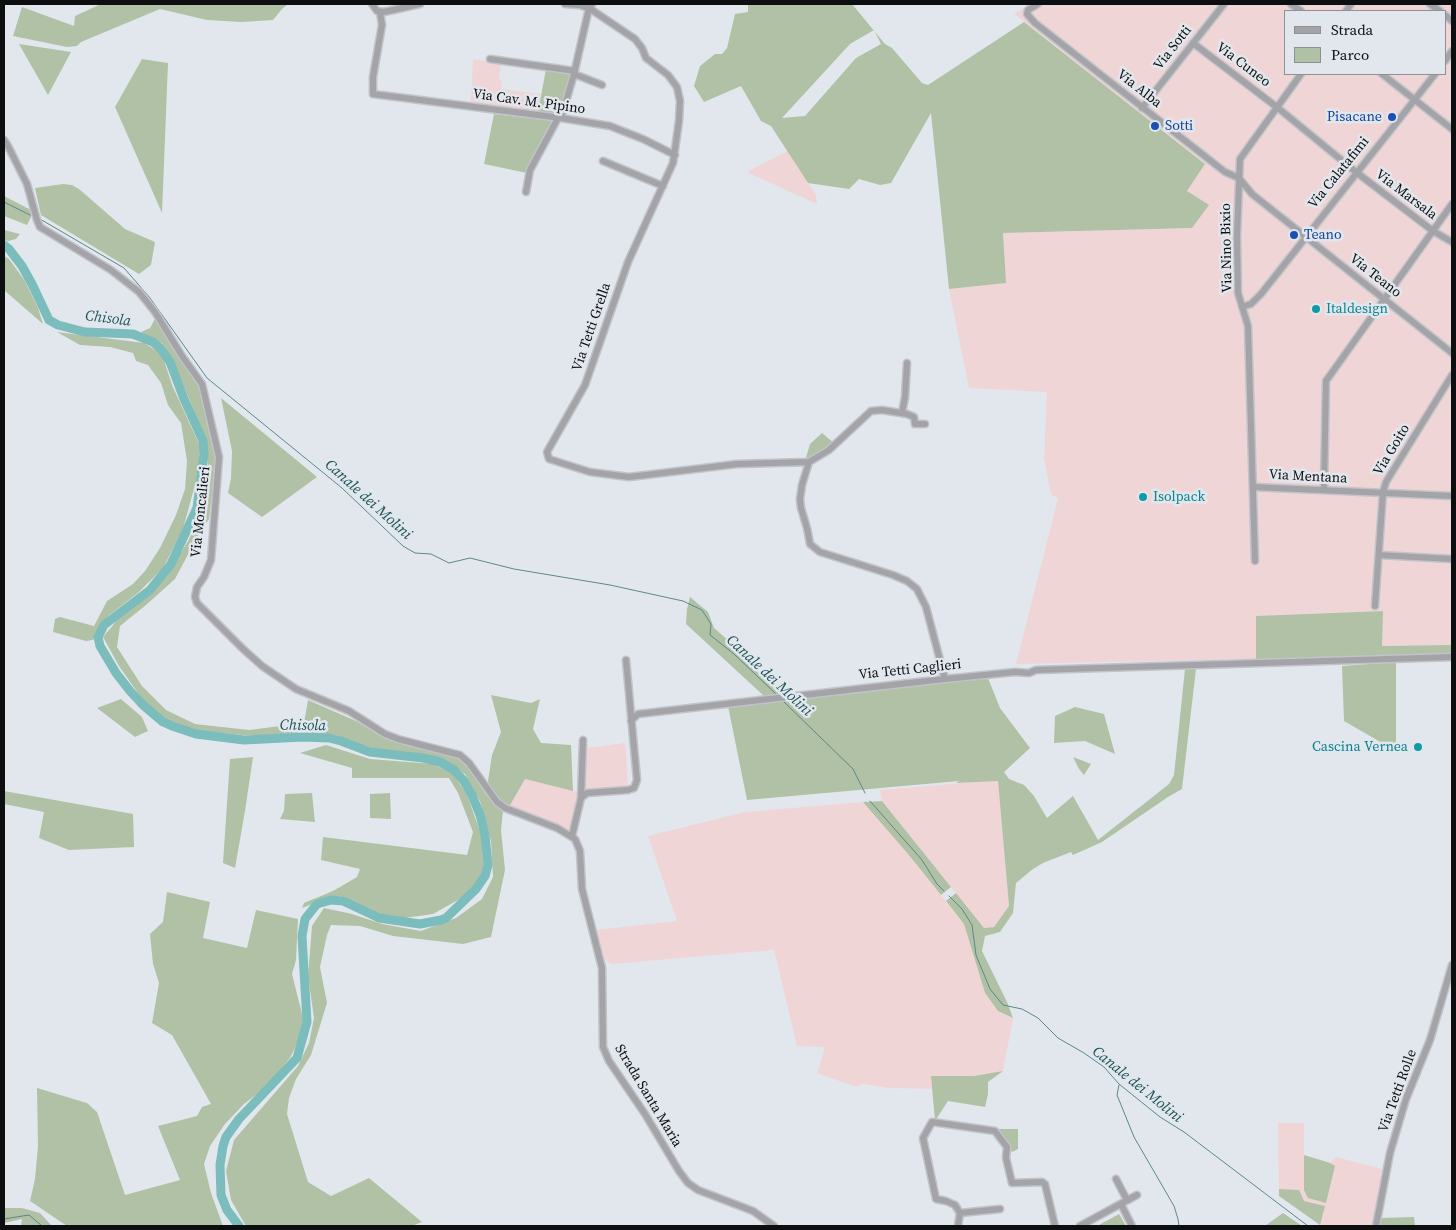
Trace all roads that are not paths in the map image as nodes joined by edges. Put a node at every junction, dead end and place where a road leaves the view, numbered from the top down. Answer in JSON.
{"nodes":[{"id":1,"x":372,"y":4,"type":"edge"},
{"id":2,"x":420,"y":4,"type":"edge"},
{"id":3,"x":565,"y":4,"type":"edge"},
{"id":4,"x":1038,"y":4,"type":"edge"},
{"id":5,"x":1224,"y":4,"type":"edge"},
{"id":6,"x":591,"y":6,"type":"edge"},
{"id":7,"x":380,"y":12,"type":"junction"},
{"id":8,"x":1193,"y":43,"type":"junction"},
{"id":9,"x":490,"y":59,"type":"dead end"},
{"id":10,"x":575,"y":73,"type":"junction"},
{"id":11,"x":1300,"y":75,"type":"edge"},
{"id":12,"x":1383,"y":75,"type":"edge"},
{"id":13,"x":1433,"y":75,"type":"edge"},
{"id":14,"x":602,"y":85,"type":"dead end"},
{"id":15,"x":1415,"y":99,"type":"junction"},
{"id":16,"x":1142,"y":108,"type":"junction"},
{"id":17,"x":1278,"y":108,"type":"junction"},
{"id":18,"x":560,"y":118,"type":"junction"},
{"id":19,"x":1452,"y":129,"type":"edge"},
{"id":20,"x":4,"y":140,"type":"edge"},
{"id":21,"x":675,"y":155,"type":"junction"},
{"id":22,"x":603,"y":162,"type":"dead end"},
{"id":23,"x":1356,"y":172,"type":"junction"},
{"id":24,"x":1239,"y":178,"type":"junction"},
{"id":25,"x":663,"y":186,"type":"junction"},
{"id":26,"x":526,"y":192,"type":"dead end"},
{"id":27,"x":1452,"y":204,"type":"edge"},
{"id":28,"x":1433,"y":231,"type":"junction"},
{"id":29,"x":1305,"y":237,"type":"junction"},
{"id":30,"x":1452,"y":242,"type":"edge"},
{"id":31,"x":1386,"y":300,"type":"junction"},
{"id":32,"x":1242,"y":306,"type":"junction"},
{"id":33,"x":1452,"y":353,"type":"edge"},
{"id":34,"x":907,"y":363,"type":"dead end"},
{"id":35,"x":1452,"y":376,"type":"edge"},
{"id":36,"x":902,"y":412,"type":"junction"},
{"id":37,"x":925,"y":424,"type":"dead end"},
{"id":38,"x":809,"y":462,"type":"junction"},
{"id":39,"x":1253,"y":486,"type":"junction"},
{"id":40,"x":1324,"y":490,"type":"junction"},
{"id":41,"x":1383,"y":492,"type":"junction"},
{"id":42,"x":1452,"y":496,"type":"edge"},
{"id":43,"x":1379,"y":555,"type":"junction"},
{"id":44,"x":1452,"y":559,"type":"edge"},
{"id":45,"x":1255,"y":561,"type":"dead end"},
{"id":46,"x":1375,"y":606,"type":"dead end"},
{"id":47,"x":1452,"y":657,"type":"edge"},
{"id":48,"x":626,"y":660,"type":"dead end"},
{"id":49,"x":945,"y":679,"type":"junction"},
{"id":50,"x":631,"y":721,"type":"junction"},
{"id":51,"x":582,"y":740,"type":"dead end"},
{"id":52,"x":581,"y":798,"type":"junction"},
{"id":53,"x":572,"y":836,"type":"junction"},
{"id":54,"x":1452,"y":965,"type":"edge"},
{"id":55,"x":1116,"y":1180,"type":"dead end"},
{"id":56,"x":1137,"y":1196,"type":"dead end"},
{"id":57,"x":1127,"y":1200,"type":"junction"},
{"id":58,"x":1120,"y":1204,"type":"junction"},
{"id":59,"x":1000,"y":1210,"type":"dead end"},
{"id":60,"x":960,"y":1213,"type":"junction"},
{"id":61,"x":774,"y":1226,"type":"edge"},
{"id":62,"x":958,"y":1226,"type":"edge"},
{"id":63,"x":1055,"y":1226,"type":"edge"},
{"id":64,"x":1080,"y":1226,"type":"edge"},
{"id":65,"x":1132,"y":1226,"type":"edge"},
{"id":66,"x":1376,"y":1226,"type":"edge"}],
"edges":[{"from":1,"to":7,"type":"street"},
{"from":2,"to":7,"type":"street"},
{"from":3,"to":6,"type":"street","name":"Via Tetti Grella"},
{"from":4,"to":16,"type":"street","name":"Via Alba"},
{"from":5,"to":8,"type":"street","name":"Via Sotti"},
{"from":6,"to":10,"type":"street"},
{"from":6,"to":21,"type":"street","name":"Via Tetti Grella"},
{"from":7,"to":18,"type":"street","name":"Via Cav. M. Pipino"},
{"from":8,"to":16,"type":"street","name":"Via Sotti"},
{"from":8,"to":17,"type":"street","name":"Via Cuneo"},
{"from":9,"to":10,"type":"street"},
{"from":10,"to":14,"type":"street"},
{"from":10,"to":18,"type":"street"},
{"from":11,"to":17,"type":"street","name":"Via Nino Bixio"},
{"from":12,"to":15,"type":"street"},
{"from":13,"to":15,"type":"street","name":"Via Calatafimi"},
{"from":15,"to":19,"type":"street"},
{"from":15,"to":23,"type":"street","name":"Via Calatafimi"},
{"from":16,"to":24,"type":"street","name":"Via Alba"},
{"from":17,"to":23,"type":"street","name":"Via Marsala"},
{"from":17,"to":24,"type":"street","name":"Via Nino Bixio"},
{"from":18,"to":21,"type":"street","name":"Via Cav. M. Pipino"},
{"from":18,"to":26,"type":"street"},
{"from":20,"to":53,"type":"street","name":"Via Moncalieri"},
{"from":21,"to":25,"type":"street","name":"Via Tetti Grella"},
{"from":22,"to":25,"type":"street"},
{"from":23,"to":28,"type":"street","name":"Via Marsala"},
{"from":23,"to":29,"type":"street","name":"Via Calatafimi"},
{"from":24,"to":29,"type":"street","name":"Via Teano"},
{"from":24,"to":32,"type":"street","name":"Via Nino Bixio"},
{"from":25,"to":38,"type":"street","name":"Via Tetti Grella"},
{"from":27,"to":28,"type":"street"},
{"from":28,"to":30,"type":"street","name":"Via Marsala"},
{"from":28,"to":31,"type":"street"},
{"from":29,"to":31,"type":"street","name":"Via Teano"},
{"from":29,"to":32,"type":"street","name":"Via Calatafimi"},
{"from":31,"to":33,"type":"street","name":"Via Teano"},
{"from":31,"to":40,"type":"street"},
{"from":32,"to":39,"type":"street","name":"Via Nino Bixio"},
{"from":34,"to":36,"type":"street"},
{"from":35,"to":41,"type":"street","name":"Via Goito"},
{"from":36,"to":37,"type":"street"},
{"from":36,"to":38,"type":"street"},
{"from":38,"to":49,"type":"street"},
{"from":39,"to":40,"type":"street","name":"Via Mentana"},
{"from":39,"to":45,"type":"street","name":"Via Nino Bixio"},
{"from":40,"to":41,"type":"street","name":"Via Mentana"},
{"from":41,"to":42,"type":"street","name":"Via Mentana"},
{"from":41,"to":43,"type":"street","name":"Via Goito"},
{"from":43,"to":44,"type":"street"},
{"from":43,"to":46,"type":"street","name":"Via Goito"},
{"from":47,"to":49,"type":"street","name":"Via Tetti Caglieri"},
{"from":48,"to":50,"type":"street"},
{"from":49,"to":50,"type":"street","name":"Via Tetti Caglieri"},
{"from":50,"to":52,"type":"street"},
{"from":51,"to":52,"type":"street"},
{"from":52,"to":53,"type":"street"},
{"from":53,"to":61,"type":"street","name":"Strada Santa Maria"},
{"from":54,"to":66,"type":"street","name":"Via Tetti Rolle"},
{"from":55,"to":57,"type":"street"},
{"from":56,"to":57,"type":"street"},
{"from":57,"to":58,"type":"street"},
{"from":58,"to":64,"type":"street"},
{"from":58,"to":65,"type":"street"},
{"from":59,"to":60,"type":"street"},
{"from":60,"to":62,"type":"street"},
{"from":60,"to":63,"type":"street"}]}
